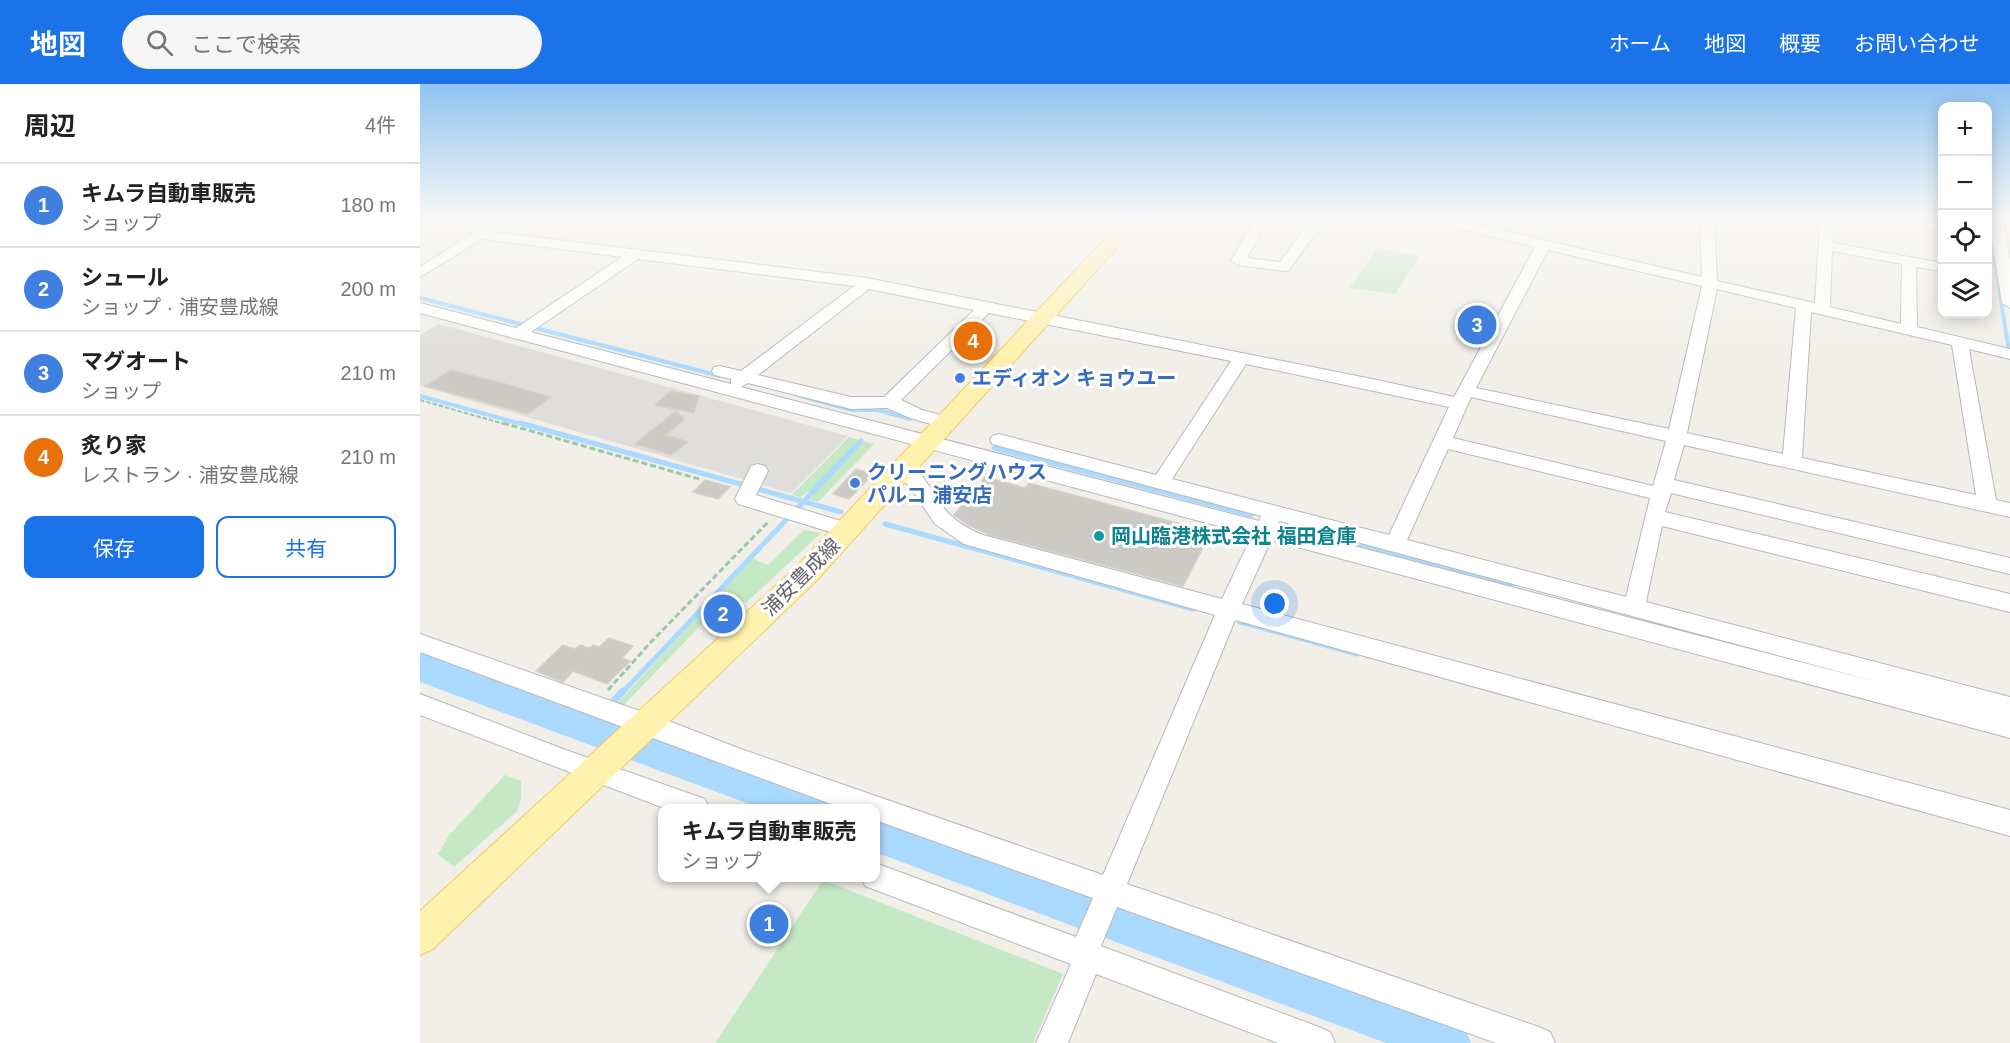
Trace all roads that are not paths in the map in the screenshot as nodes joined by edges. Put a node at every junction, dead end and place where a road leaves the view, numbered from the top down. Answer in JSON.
{"nodes":[{"id":1,"x":433,"y":265,"type":"edge"},
{"id":2,"x":620,"y":265,"type":"edge"},
{"id":3,"x":722,"y":265,"type":"edge"},
{"id":4,"x":1091,"y":265,"type":"edge"},
{"id":5,"x":1267,"y":265,"type":"edge"},
{"id":6,"x":1286,"y":265,"type":"edge"},
{"id":7,"x":1533,"y":265,"type":"edge"},
{"id":8,"x":1628,"y":265,"type":"edge"},
{"id":9,"x":1709,"y":265,"type":"edge"},
{"id":10,"x":1825,"y":265,"type":"edge"},
{"id":11,"x":1909,"y":265,"type":"edge"},
{"id":12,"x":420,"y":273,"type":"edge"},
{"id":13,"x":2000,"y":277,"type":"edge"},
{"id":14,"x":866,"y":284,"type":"junction"},
{"id":15,"x":1710,"y":285,"type":"junction"},
{"id":16,"x":2010,"y":303,"type":"edge"},
{"id":17,"x":1804,"y":307,"type":"junction"},
{"id":18,"x":420,"y":308,"type":"edge"},
{"id":19,"x":985,"y":308,"type":"junction"},
{"id":20,"x":1822,"y":311,"type":"junction"},
{"id":21,"x":1041,"y":319,"type":"junction"},
{"id":22,"x":525,"y":329,"type":"junction"},
{"id":23,"x":1909,"y":332,"type":"junction"},
{"id":24,"x":1960,"y":342,"type":"junction"},
{"id":25,"x":2008,"y":354,"type":"edge"},
{"id":26,"x":1241,"y":359,"type":"junction"},
{"id":27,"x":720,"y":371,"type":"dead end"},
{"id":28,"x":746,"y":376,"type":"junction"},
{"id":29,"x":727,"y":390,"type":"junction"},
{"id":30,"x":1463,"y":397,"type":"junction"},
{"id":31,"x":889,"y":402,"type":"junction"},
{"id":32,"x":945,"y":422,"type":"junction"},
{"id":33,"x":1677,"y":436,"type":"junction"},
{"id":34,"x":999,"y":440,"type":"dead end"},
{"id":35,"x":1442,"y":441,"type":"junction"},
{"id":36,"x":927,"y":443,"type":"junction"},
{"id":37,"x":1792,"y":462,"type":"junction"},
{"id":38,"x":903,"y":470,"type":"junction"},
{"id":39,"x":753,"y":482,"type":"dead end"},
{"id":40,"x":1160,"y":483,"type":"junction"},
{"id":41,"x":1662,"y":489,"type":"junction"},
{"id":42,"x":1987,"y":505,"type":"junction"},
{"id":43,"x":2010,"y":510,"type":"edge"},
{"id":44,"x":1654,"y":517,"type":"junction"},
{"id":45,"x":1268,"y":521,"type":"junction"},
{"id":46,"x":847,"y":530,"type":"junction"},
{"id":47,"x":1395,"y":545,"type":"junction"},
{"id":48,"x":2010,"y":566,"type":"edge"},
{"id":49,"x":2010,"y":603,"type":"edge"},
{"id":50,"x":1634,"y":608,"type":"junction"},
{"id":51,"x":1228,"y":610,"type":"junction"},
{"id":52,"x":420,"y":643,"type":"edge"},
{"id":53,"x":420,"y":704,"type":"edge"},
{"id":54,"x":2010,"y":706,"type":"edge"},
{"id":55,"x":644,"y":727,"type":"junction"},
{"id":56,"x":2010,"y":727,"type":"edge"},
{"id":57,"x":607,"y":762,"type":"junction"},
{"id":58,"x":688,"y":804,"type":"edge"},
{"id":59,"x":857,"y":804,"type":"edge"},
{"id":60,"x":880,"y":813,"type":"edge"},
{"id":61,"x":2010,"y":823,"type":"edge"},
{"id":62,"x":880,"y":877,"type":"edge"},
{"id":63,"x":1107,"y":897,"type":"junction"},
{"id":64,"x":420,"y":936,"type":"edge"},
{"id":65,"x":1088,"y":947,"type":"junction"},
{"id":66,"x":1052,"y":1043,"type":"edge"},
{"id":67,"x":1319,"y":1043,"type":"edge"},
{"id":68,"x":1539,"y":1043,"type":"edge"}],
"edges":[{"from":1,"to":12,"type":"street"},
{"from":2,"to":22,"type":"street"},
{"from":3,"to":14,"type":"street"},
{"from":4,"to":21,"type":"main road","name":"浦安豊成線"},
{"from":5,"to":6,"type":"street"},
{"from":7,"to":30,"type":"street"},
{"from":8,"to":15,"type":"street"},
{"from":9,"to":15,"type":"street"},
{"from":10,"to":20,"type":"street"},
{"from":11,"to":23,"type":"street"},
{"from":13,"to":16,"type":"street"},
{"from":14,"to":19,"type":"street"},
{"from":14,"to":28,"type":"street"},
{"from":15,"to":17,"type":"street"},
{"from":15,"to":33,"type":"street"},
{"from":17,"to":20,"type":"street"},
{"from":17,"to":37,"type":"street"},
{"from":18,"to":22,"type":"street"},
{"from":19,"to":21,"type":"street"},
{"from":19,"to":31,"type":"street"},
{"from":20,"to":23,"type":"street"},
{"from":21,"to":26,"type":"street"},
{"from":21,"to":32,"type":"main road","name":"浦安豊成線"},
{"from":22,"to":29,"type":"street"},
{"from":23,"to":24,"type":"street"},
{"from":24,"to":25,"type":"street"},
{"from":24,"to":42,"type":"street"},
{"from":26,"to":30,"type":"street"},
{"from":26,"to":40,"type":"street"},
{"from":27,"to":28,"type":"street"},
{"from":28,"to":29,"type":"street"},
{"from":28,"to":31,"type":"street"},
{"from":29,"to":36,"type":"street"},
{"from":30,"to":33,"type":"street"},
{"from":30,"to":35,"type":"street"},
{"from":31,"to":32,"type":"street"},
{"from":32,"to":36,"type":"main road","name":"浦安豊成線"},
{"from":33,"to":37,"type":"street"},
{"from":33,"to":41,"type":"street"},
{"from":34,"to":40,"type":"street"},
{"from":35,"to":41,"type":"street"},
{"from":35,"to":47,"type":"street"},
{"from":36,"to":38,"type":"main road","name":"浦安豊成線"},
{"from":36,"to":45,"type":"street"},
{"from":37,"to":42,"type":"street"},
{"from":38,"to":46,"type":"main road","name":"浦安豊成線"},
{"from":38,"to":51,"type":"street"},
{"from":39,"to":46,"type":"street"},
{"from":40,"to":45,"type":"street"},
{"from":41,"to":44,"type":"street"},
{"from":41,"to":48,"type":"street"},
{"from":42,"to":43,"type":"street"},
{"from":44,"to":49,"type":"street"},
{"from":44,"to":50,"type":"street"},
{"from":45,"to":47,"type":"street"},
{"from":45,"to":51,"type":"street"},
{"from":45,"to":56,"type":"street"},
{"from":46,"to":55,"type":"main road","name":"浦安豊成線"},
{"from":47,"to":50,"type":"street"},
{"from":50,"to":54,"type":"street"},
{"from":51,"to":61,"type":"street"},
{"from":51,"to":63,"type":"street"},
{"from":52,"to":55,"type":"street"},
{"from":53,"to":57,"type":"street"},
{"from":55,"to":57,"type":"main road","name":"浦安豊成線"},
{"from":55,"to":59,"type":"street"},
{"from":57,"to":58,"type":"street"},
{"from":57,"to":64,"type":"main road","name":"浦安豊成線"},
{"from":60,"to":63,"type":"street"},
{"from":62,"to":65,"type":"street"},
{"from":63,"to":65,"type":"street"},
{"from":63,"to":68,"type":"street"},
{"from":65,"to":66,"type":"street"},
{"from":65,"to":67,"type":"street"}]}
